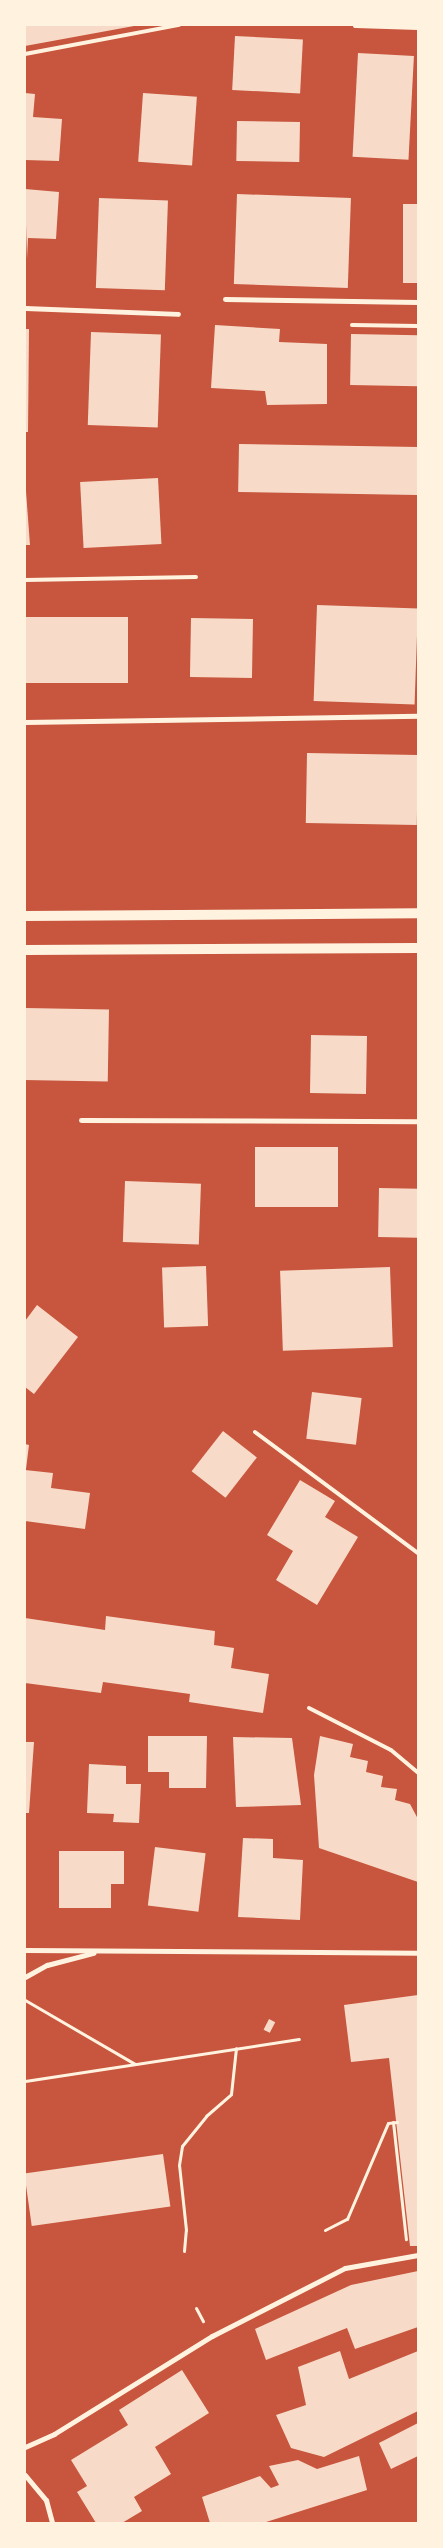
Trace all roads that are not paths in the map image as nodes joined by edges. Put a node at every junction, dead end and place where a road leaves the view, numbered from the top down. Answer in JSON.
{"nodes":[{"id":1,"x":179,"y":25,"type":"edge"},
{"id":2,"x":355,"y":25,"type":"edge"},
{"id":3,"x":418,"y":28,"type":"edge"},
{"id":4,"x":25,"y":54,"type":"edge"},
{"id":5,"x":225,"y":299,"type":"dead end"},
{"id":6,"x":418,"y":302,"type":"edge"},
{"id":7,"x":25,"y":308,"type":"edge"},
{"id":8,"x":178,"y":314,"type":"dead end"},
{"id":9,"x":352,"y":325,"type":"dead end"},
{"id":10,"x":418,"y":326,"type":"edge"},
{"id":11,"x":196,"y":577,"type":"dead end"},
{"id":12,"x":25,"y":580,"type":"edge"},
{"id":13,"x":418,"y":716,"type":"edge"},
{"id":14,"x":25,"y":722,"type":"edge"},
{"id":15,"x":418,"y":913,"type":"edge"},
{"id":16,"x":25,"y":916,"type":"edge"},
{"id":17,"x":418,"y":948,"type":"edge"},
{"id":18,"x":25,"y":950,"type":"edge"},
{"id":19,"x":80,"y":1120,"type":"dead end"},
{"id":20,"x":418,"y":1122,"type":"edge"},
{"id":21,"x":255,"y":1432,"type":"dead end"},
{"id":22,"x":418,"y":1553,"type":"edge"},
{"id":23,"x":309,"y":1708,"type":"dead end"},
{"id":24,"x":418,"y":1773,"type":"edge"},
{"id":25,"x":25,"y":1950,"type":"edge"},
{"id":26,"x":101,"y":1951,"type":"junction"},
{"id":27,"x":418,"y":1952,"type":"edge"},
{"id":28,"x":25,"y":1977,"type":"edge"},
{"id":29,"x":418,"y":2255,"type":"edge"},
{"id":30,"x":25,"y":2447,"type":"edge"},
{"id":31,"x":25,"y":2475,"type":"edge"},
{"id":32,"x":52,"y":2523,"type":"edge"}],
"edges":[{"from":1,"to":4,"type":"lane"},
{"from":2,"to":3,"type":"street"},
{"from":5,"to":6,"type":"street"},
{"from":7,"to":8,"type":"street"},
{"from":9,"to":10,"type":"lane"},
{"from":11,"to":12,"type":"lane"},
{"from":13,"to":14,"type":"street"},
{"from":15,"to":16,"type":"main road"},
{"from":17,"to":18,"type":"main road"},
{"from":19,"to":20,"type":"street"},
{"from":21,"to":22,"type":"lane"},
{"from":23,"to":24,"type":"lane"},
{"from":25,"to":26,"type":"street"},
{"from":26,"to":27,"type":"street"},
{"from":26,"to":28,"type":"street"},
{"from":29,"to":30,"type":"street"},
{"from":31,"to":32,"type":"street"}]}
